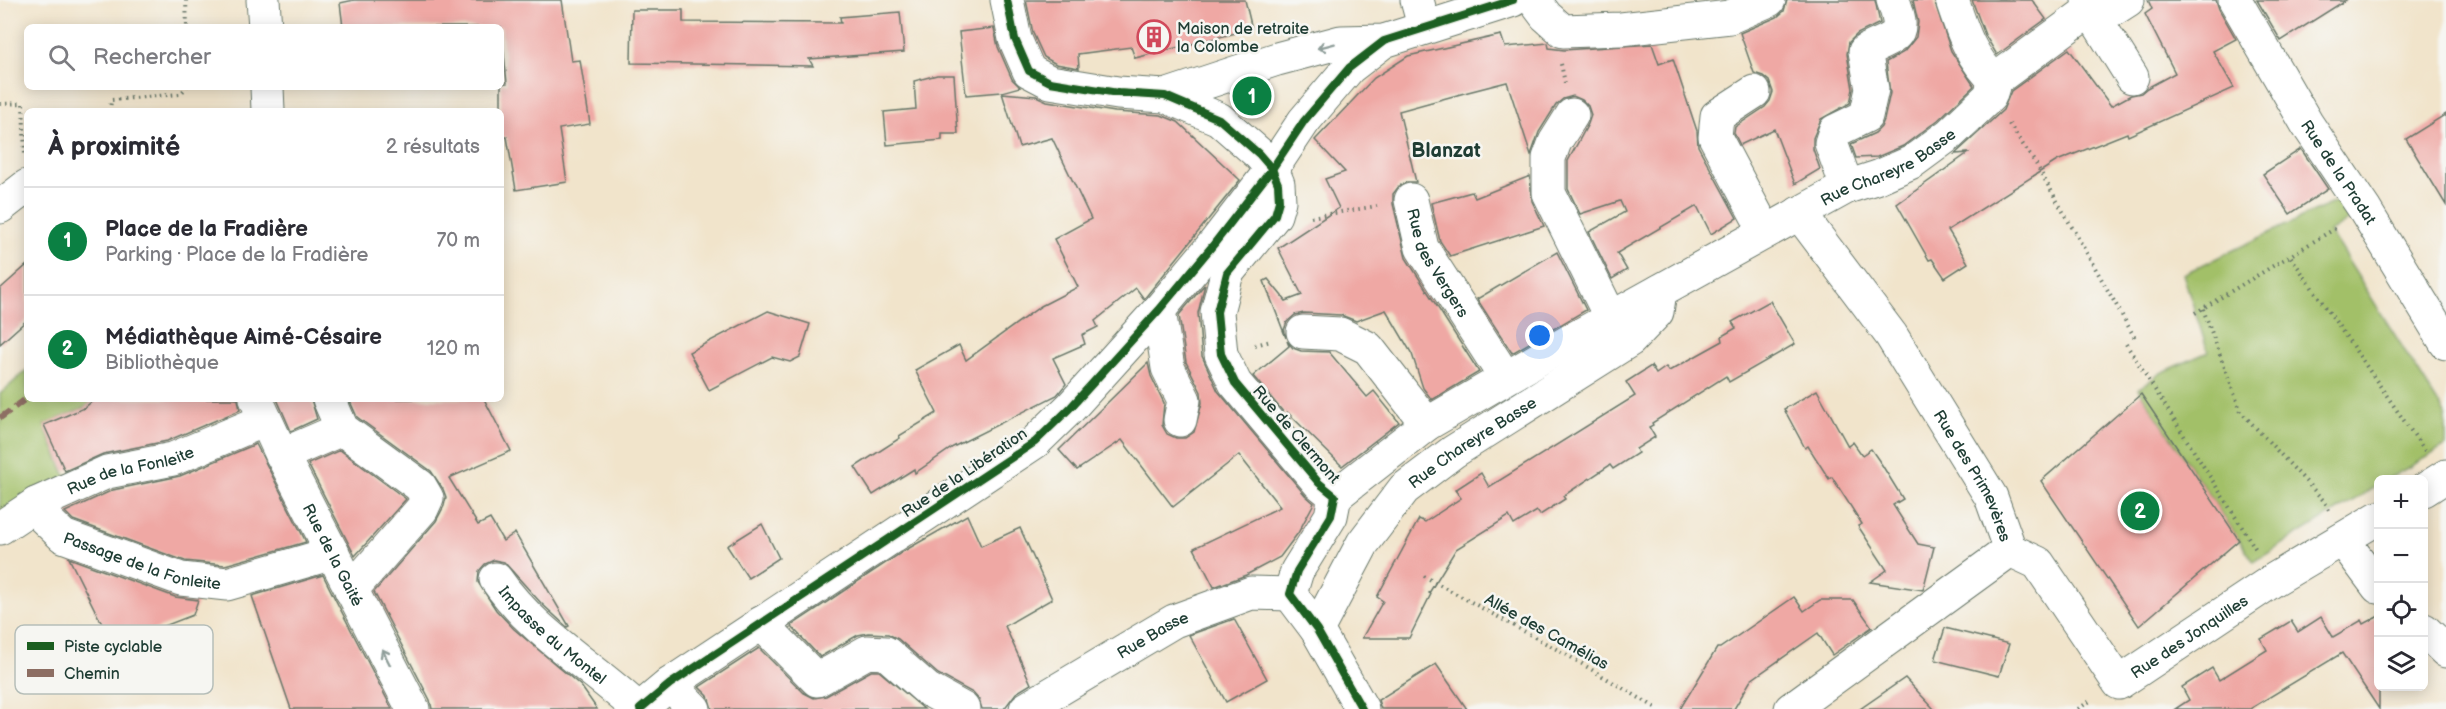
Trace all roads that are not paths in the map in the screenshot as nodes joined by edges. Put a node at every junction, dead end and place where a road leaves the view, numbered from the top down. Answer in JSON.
{"nodes":[{"id":1,"x":262,"y":0,"type":"edge"},
{"id":2,"x":1007,"y":0,"type":"edge"},
{"id":3,"x":1513,"y":0,"type":"edge"},
{"id":4,"x":1534,"y":0,"type":"edge"},
{"id":5,"x":1769,"y":0,"type":"edge"},
{"id":6,"x":1893,"y":0,"type":"edge"},
{"id":7,"x":1952,"y":0,"type":"edge"},
{"id":8,"x":2128,"y":0,"type":"edge"},
{"id":9,"x":2235,"y":0,"type":"edge"},
{"id":10,"x":2089,"y":5,"type":"edge"},
{"id":11,"x":1420,"y":13,"type":"edge"},
{"id":12,"x":265,"y":24,"type":"edge"},
{"id":13,"x":1384,"y":41,"type":"junction"},
{"id":14,"x":2132,"y":78,"type":"dead end"},
{"id":15,"x":1993,"y":88,"type":"junction"},
{"id":16,"x":267,"y":90,"type":"edge"},
{"id":17,"x":1754,"y":92,"type":"dead end"},
{"id":18,"x":1165,"y":96,"type":"junction"},
{"id":19,"x":268,"y":108,"type":"edge"},
{"id":20,"x":1572,"y":115,"type":"dead end"},
{"id":21,"x":1272,"y":170,"type":"junction"},
{"id":22,"x":24,"y":175,"type":"edge"},
{"id":23,"x":1847,"y":187,"type":"junction"},
{"id":24,"x":1411,"y":200,"type":"road end"},
{"id":25,"x":0,"y":207,"type":"edge"},
{"id":26,"x":1799,"y":213,"type":"junction"},
{"id":27,"x":1766,"y":231,"type":"junction"},
{"id":28,"x":1660,"y":291,"type":"junction"},
{"id":29,"x":1159,"y":310,"type":"junction"},
{"id":30,"x":1611,"y":318,"type":"junction"},
{"id":31,"x":1303,"y":332,"type":"road end"},
{"id":32,"x":2446,"y":343,"type":"edge"},
{"id":33,"x":1505,"y":377,"type":"junction"},
{"id":34,"x":330,"y":402,"type":"edge"},
{"id":35,"x":260,"y":409,"type":"edge"},
{"id":36,"x":1180,"y":420,"type":"dead end"},
{"id":37,"x":1426,"y":424,"type":"junction"},
{"id":38,"x":342,"y":429,"type":"junction"},
{"id":39,"x":282,"y":455,"type":"junction"},
{"id":40,"x":1335,"y":496,"type":"junction"},
{"id":41,"x":36,"y":504,"type":"junction"},
{"id":42,"x":2374,"y":521,"type":"edge"},
{"id":43,"x":0,"y":528,"type":"edge"},
{"id":44,"x":2343,"y":540,"type":"junction"},
{"id":45,"x":2010,"y":550,"type":"junction"},
{"id":46,"x":333,"y":553,"type":"junction"},
{"id":47,"x":496,"y":579,"type":"dead end"},
{"id":48,"x":2375,"y":583,"type":"edge"},
{"id":49,"x":351,"y":590,"type":"junction"},
{"id":50,"x":1290,"y":594,"type":"junction"},
{"id":51,"x":761,"y":623,"type":"junction"},
{"id":52,"x":1317,"y":630,"type":"junction"},
{"id":53,"x":2428,"y":634,"type":"edge"},
{"id":54,"x":2446,"y":651,"type":"edge"},
{"id":55,"x":670,"y":684,"type":"junction"},
{"id":56,"x":413,"y":709,"type":"edge"},
{"id":57,"x":639,"y":709,"type":"edge"},
{"id":58,"x":694,"y":709,"type":"edge"},
{"id":59,"x":963,"y":709,"type":"edge"},
{"id":60,"x":1026,"y":709,"type":"edge"},
{"id":61,"x":1362,"y":709,"type":"edge"},
{"id":62,"x":1791,"y":709,"type":"edge"}],
"edges":[{"from":1,"to":12,"type":"street"},
{"from":2,"to":18,"type":"street"},
{"from":3,"to":11,"type":"street"},
{"from":4,"to":5,"type":"street"},
{"from":6,"to":23,"type":"street"},
{"from":7,"to":15,"type":"street"},
{"from":8,"to":10,"type":"street","name":"Rue Chareyre Basse"},
{"from":9,"to":32,"type":"street","name":"Rue de la Pradat"},
{"from":10,"to":14,"type":"street"},
{"from":10,"to":15,"type":"street","name":"Rue Chareyre Basse"},
{"from":11,"to":13,"type":"street"},
{"from":13,"to":18,"type":"street","one_way":true},
{"from":13,"to":21,"type":"street","name":"Rue de la Libération"},
{"from":15,"to":23,"type":"street","name":"Rue Chareyre Basse"},
{"from":16,"to":19,"type":"street"},
{"from":17,"to":27,"type":"street"},
{"from":18,"to":21,"type":"street"},
{"from":20,"to":30,"type":"street"},
{"from":21,"to":29,"type":"street","name":"Rue de la Libération"},
{"from":21,"to":40,"type":"street","name":"Rue de Clermont"},
{"from":22,"to":25,"type":"street"},
{"from":23,"to":26,"type":"street","name":"Rue Chareyre Basse"},
{"from":24,"to":33,"type":"street","name":"Rue des Vergers"},
{"from":26,"to":27,"type":"street","name":"Rue Chareyre Basse"},
{"from":26,"to":45,"type":"street","name":"Rue des Primevères"},
{"from":27,"to":28,"type":"street","name":"Rue Chareyre Basse"},
{"from":28,"to":30,"type":"street","name":"Rue Chareyre Basse"},
{"from":28,"to":52,"type":"street","name":"Rue Chareyre Basse"},
{"from":29,"to":36,"type":"street"},
{"from":29,"to":51,"type":"street","name":"Rue de la Libération"},
{"from":30,"to":33,"type":"street","name":"Rue Chareyre Basse"},
{"from":31,"to":37,"type":"street"},
{"from":33,"to":37,"type":"street","name":"Rue Chareyre Basse"},
{"from":34,"to":38,"type":"street"},
{"from":35,"to":39,"type":"street","name":"Rue de la Gaité"},
{"from":35,"to":41,"type":"street","name":"Rue de la Fonleite"},
{"from":37,"to":40,"type":"street","name":"Rue Chareyre Basse"},
{"from":38,"to":39,"type":"street"},
{"from":38,"to":49,"type":"street"},
{"from":39,"to":46,"type":"street","name":"Rue de la Gaité"},
{"from":40,"to":50,"type":"street","name":"Rue de Clermont"},
{"from":41,"to":43,"type":"street","name":"Rue de la Fonleite"},
{"from":41,"to":46,"type":"street","name":"Passage de la Fonleite"},
{"from":42,"to":44,"type":"street","name":"Rue des Jonquilles"},
{"from":44,"to":45,"type":"street","name":"Rue des Jonquilles"},
{"from":44,"to":48,"type":"street"},
{"from":45,"to":62,"type":"street","name":"Rue des Primevères"},
{"from":46,"to":49,"type":"street","name":"Rue de la Gaité"},
{"from":47,"to":57,"type":"street","name":"Impasse du Montel"},
{"from":56,"to":49,"type":"street","name":"Rue de la Gaité","one_way":true},
{"from":50,"to":52,"type":"street"},
{"from":50,"to":60,"type":"street","name":"Rue Basse"},
{"from":51,"to":55,"type":"street","name":"Rue de la Libération"},
{"from":51,"to":59,"type":"street"},
{"from":52,"to":61,"type":"street"},
{"from":53,"to":54,"type":"street"},
{"from":55,"to":57,"type":"street","name":"Rue de la Libération"},
{"from":55,"to":58,"type":"street"}]}
